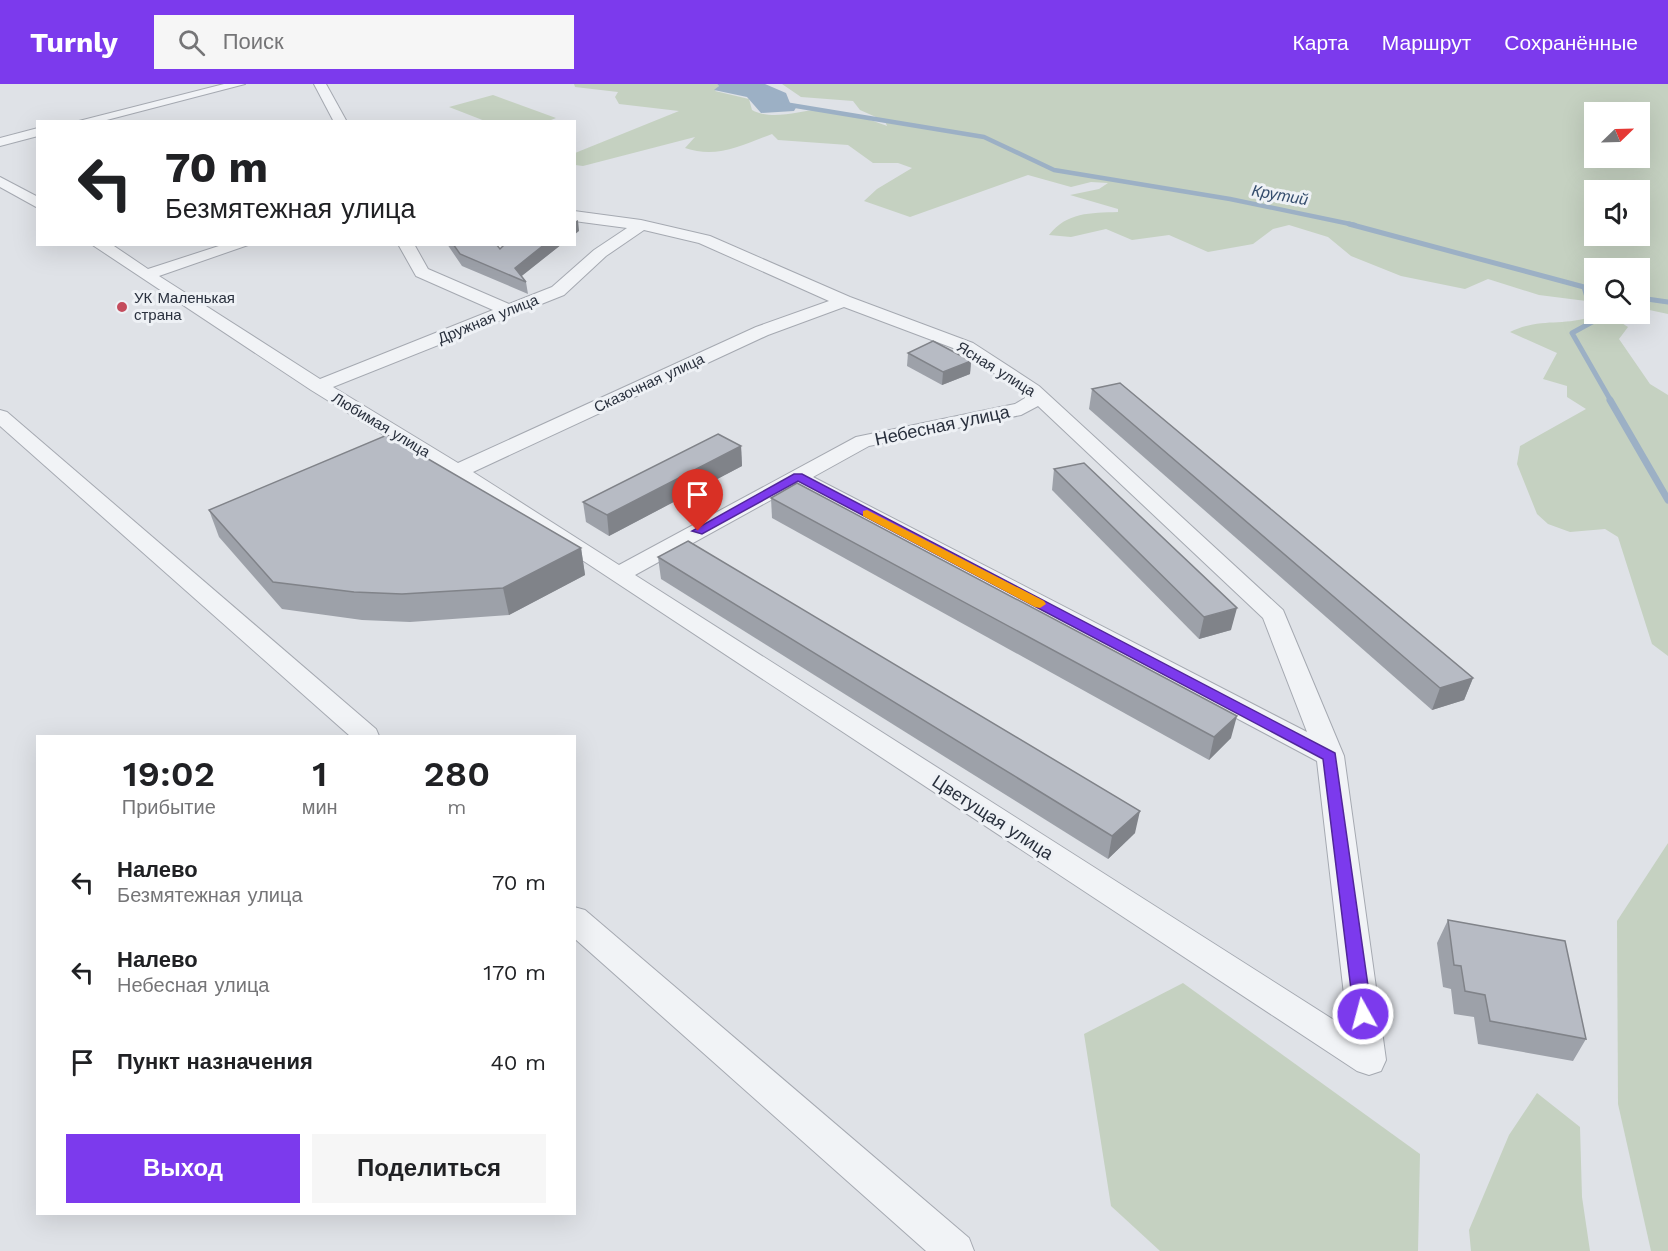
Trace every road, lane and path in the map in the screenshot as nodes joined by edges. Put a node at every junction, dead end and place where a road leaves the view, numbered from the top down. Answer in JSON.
{"nodes":[{"id":1,"x":239,"y":84,"type":"edge"},
{"id":2,"x":320,"y":84,"type":"edge"},
{"id":3,"x":89,"y":120,"type":"edge"},
{"id":4,"x":340,"y":120,"type":"edge"},
{"id":5,"x":36,"y":133,"type":"edge"},
{"id":6,"x":0,"y":142,"type":"edge"},
{"id":7,"x":0,"y":181,"type":"edge"},
{"id":8,"x":36,"y":203,"type":"edge"},
{"id":9,"x":576,"y":216,"type":"edge"},
{"id":10,"x":641,"y":225,"type":"junction"},
{"id":11,"x":102,"y":246,"type":"edge"},
{"id":12,"x":237,"y":246,"type":"edge"},
{"id":13,"x":407,"y":246,"type":"edge"},
{"id":14,"x":145,"y":275,"type":"junction"},
{"id":15,"x":844,"y":301,"type":"junction"},
{"id":16,"x":509,"y":311,"type":"junction"},
{"id":17,"x":318,"y":386,"type":"junction"},
{"id":18,"x":1032,"y":390,"type":"junction"},
{"id":19,"x":0,"y":416,"type":"edge"},
{"id":20,"x":457,"y":471,"type":"junction"},
{"id":21,"x":798,"y":477,"type":"junction"},
{"id":22,"x":618,"y":574,"type":"junction"},
{"id":23,"x":365,"y":735,"type":"edge"},
{"id":24,"x":1330,"y":756,"type":"junction"},
{"id":25,"x":576,"y":921,"type":"edge"},
{"id":26,"x":1369,"y":1060,"type":"joint"},
{"id":27,"x":955,"y":1251,"type":"edge"}],
"edges":[{"from":1,"to":3,"type":"street"},
{"from":2,"to":4,"type":"street"},
{"from":5,"to":6,"type":"street"},
{"from":7,"to":8,"type":"street"},
{"from":9,"to":10,"type":"street","name":"Ясная улица"},
{"from":10,"to":15,"type":"street","name":"Ясная улица"},
{"from":10,"to":16,"type":"street","name":"Дружная улица"},
{"from":11,"to":14,"type":"street","name":"Любимая улица"},
{"from":12,"to":14,"type":"street"},
{"from":13,"to":16,"type":"street"},
{"from":14,"to":17,"type":"street","name":"Любимая улица"},
{"from":15,"to":18,"type":"street","name":"Ясная улица"},
{"from":15,"to":20,"type":"street","name":"Сказочная улица"},
{"from":16,"to":17,"type":"street","name":"Дружная улица"},
{"from":17,"to":20,"type":"street","name":"Любимая улица"},
{"from":18,"to":21,"type":"street","name":"Небесная улица"},
{"from":18,"to":24,"type":"street","name":"Ясная улица"},
{"from":19,"to":23,"type":"street"},
{"from":20,"to":22,"type":"street","name":"Любимая улица"},
{"from":21,"to":22,"type":"street","name":"Небесная улица"},
{"from":21,"to":24,"type":"street"},
{"from":22,"to":26,"type":"street","name":"Цветущая улица"},
{"from":24,"to":26,"type":"street","name":"Ясная улица"},
{"from":25,"to":27,"type":"street"}]}
